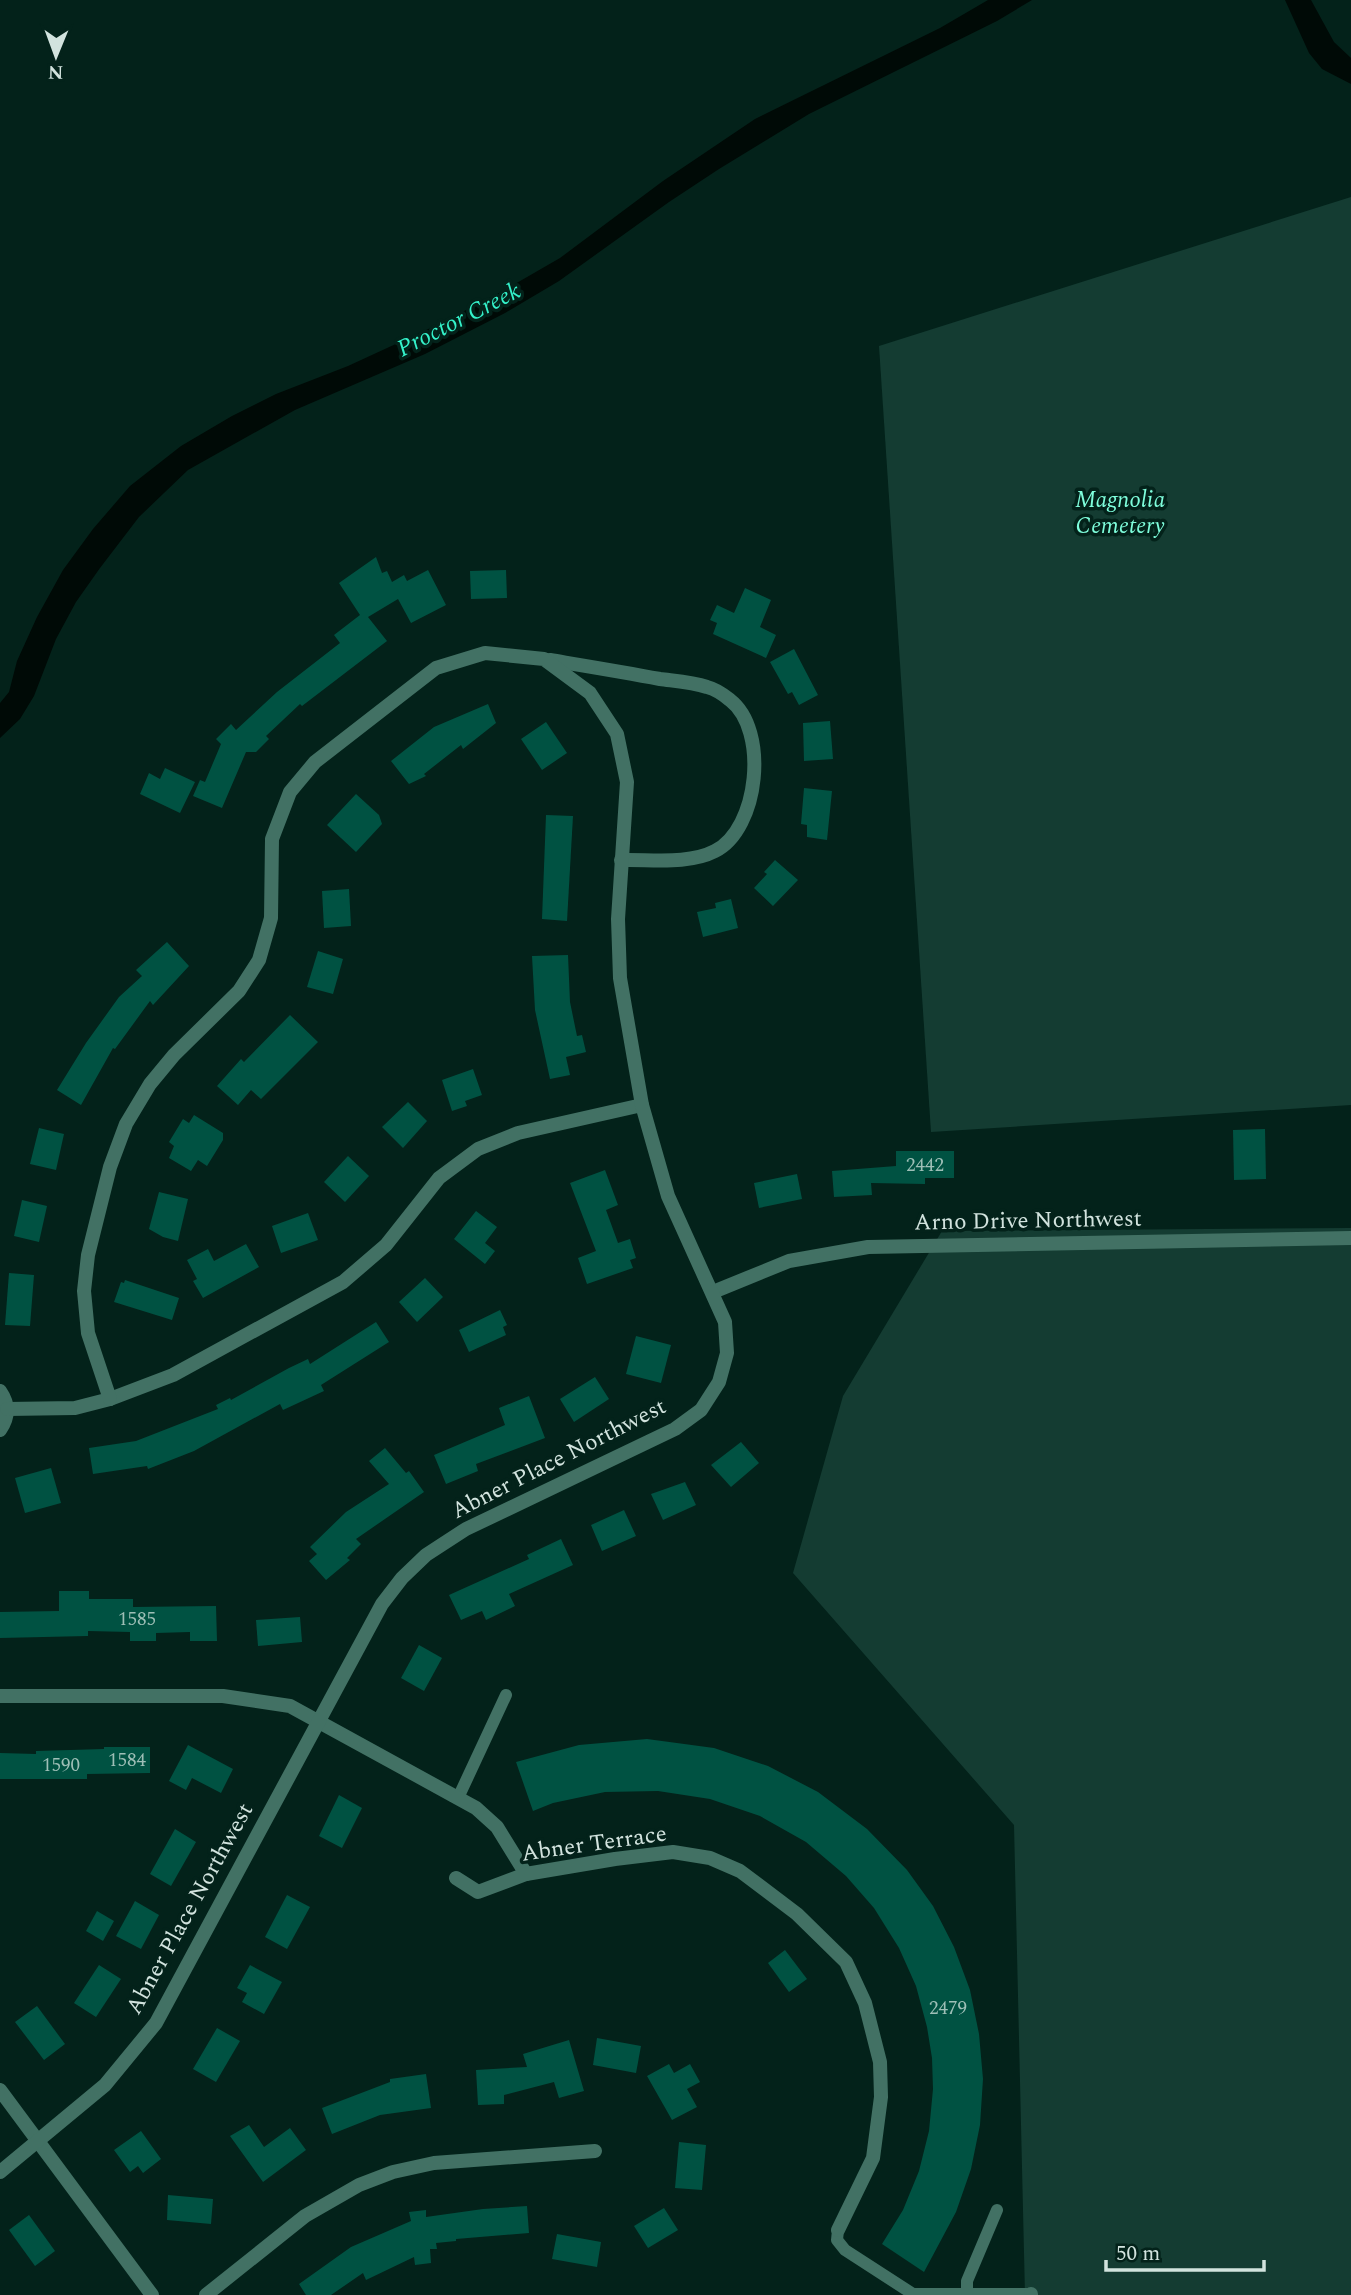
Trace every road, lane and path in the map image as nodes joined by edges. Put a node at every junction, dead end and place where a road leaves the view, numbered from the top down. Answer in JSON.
{"nodes":[{"id":1,"x":544,"y":659,"type":"junction"},
{"id":2,"x":621,"y":860,"type":"junction"},
{"id":3,"x":642,"y":1105,"type":"junction"},
{"id":4,"x":1351,"y":1238,"type":"edge"},
{"id":5,"x":713,"y":1292,"type":"junction"},
{"id":6,"x":0,"y":1391,"type":"edge"},
{"id":7,"x":110,"y":1399,"type":"junction"},
{"id":8,"x":7,"y":1409,"type":"junction"},
{"id":9,"x":0,"y":1430,"type":"edge"},
{"id":10,"x":506,"y":1695,"type":"dead end"},
{"id":11,"x":0,"y":1696,"type":"edge"},
{"id":12,"x":318,"y":1723,"type":"junction"},
{"id":13,"x":458,"y":1798,"type":"junction"},
{"id":14,"x":526,"y":1874,"type":"junction"},
{"id":15,"x":456,"y":1878,"type":"dead end"},
{"id":16,"x":0,"y":2090,"type":"edge"},
{"id":17,"x":40,"y":2141,"type":"junction"},
{"id":18,"x":595,"y":2151,"type":"dead end"},
{"id":19,"x":0,"y":2172,"type":"edge"},
{"id":20,"x":997,"y":2210,"type":"dead end"},
{"id":21,"x":838,"y":2230,"type":"joint"},
{"id":22,"x":967,"y":2293,"type":"junction"},
{"id":23,"x":1031,"y":2294,"type":"edge"},
{"id":24,"x":152,"y":2295,"type":"edge"},
{"id":25,"x":205,"y":2295,"type":"edge"}],
"edges":[{"from":1,"to":2,"type":"street","name":"Abner Place Northwest"},
{"from":1,"to":2,"type":"street"},
{"from":1,"to":7,"type":"street"},
{"from":2,"to":3,"type":"street","name":"Abner Place Northwest"},
{"from":3,"to":5,"type":"street","name":"Abner Place Northwest"},
{"from":3,"to":7,"type":"street"},
{"from":4,"to":5,"type":"street","name":"Arno Drive Northwest"},
{"from":5,"to":12,"type":"street","name":"Abner Place Northwest"},
{"from":6,"to":8,"type":"street"},
{"from":7,"to":8,"type":"street"},
{"from":8,"to":9,"type":"street"},
{"from":10,"to":13,"type":"lane"},
{"from":11,"to":12,"type":"street"},
{"from":12,"to":13,"type":"street"},
{"from":12,"to":17,"type":"street","name":"Abner Place Northwest"},
{"from":13,"to":14,"type":"street"},
{"from":14,"to":15,"type":"street","name":"Abner Terrace"},
{"from":14,"to":21,"type":"street","name":"Abner Terrace"},
{"from":16,"to":17,"type":"street"},
{"from":17,"to":19,"type":"street","name":"Abner Place Northwest"},
{"from":17,"to":24,"type":"street"},
{"from":18,"to":25,"type":"street"},
{"from":20,"to":22,"type":"lane"},
{"from":21,"to":22,"type":"lane"},
{"from":22,"to":23,"type":"lane"}]}
